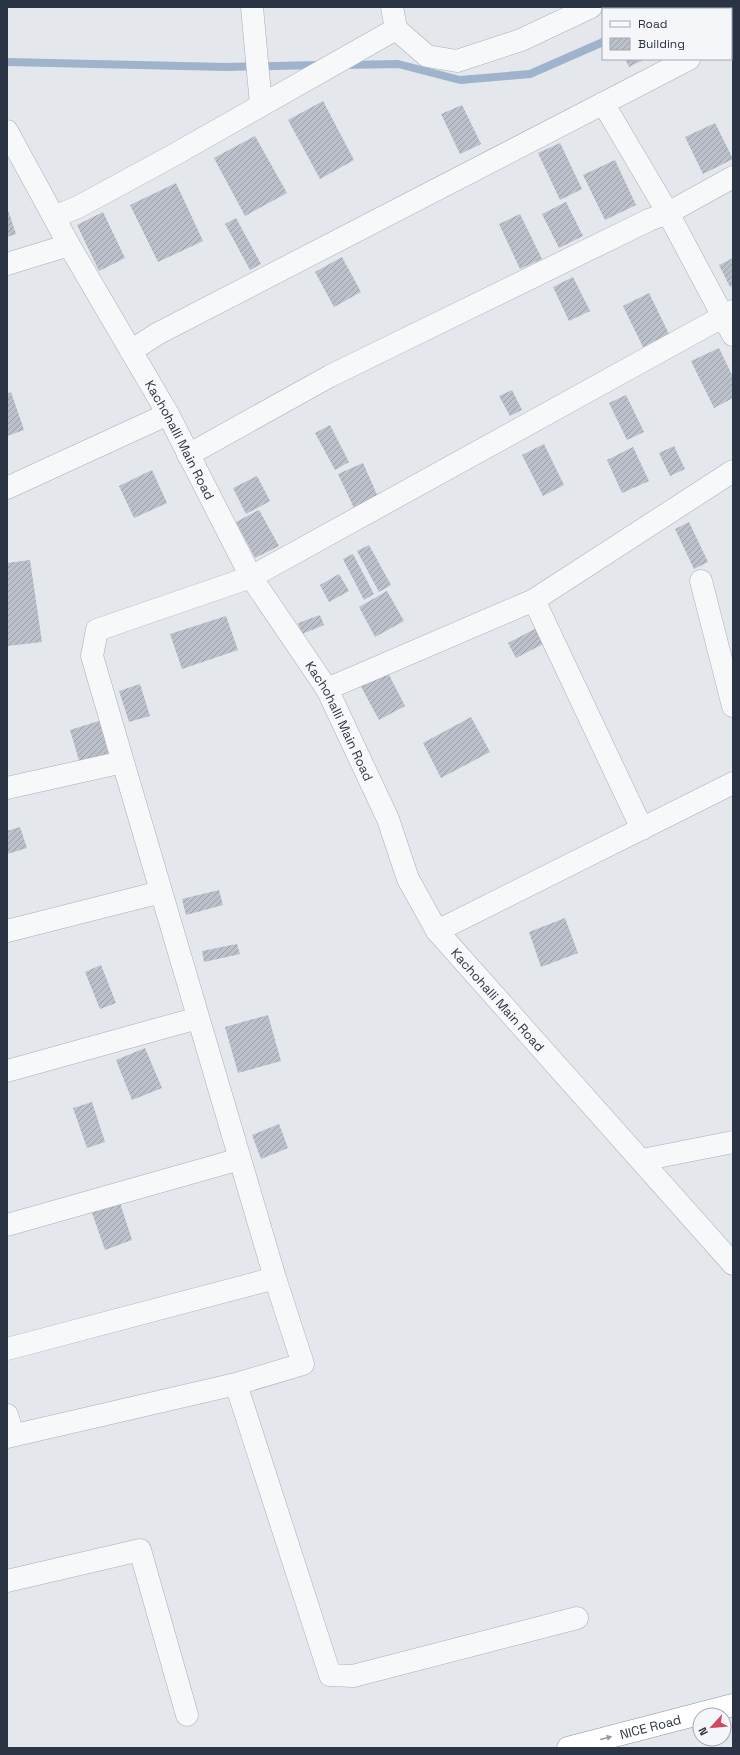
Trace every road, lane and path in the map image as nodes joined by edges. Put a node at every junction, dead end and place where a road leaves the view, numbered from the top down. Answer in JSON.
{"nodes":[{"id":1,"x":252,"y":7,"type":"edge"},
{"id":2,"x":392,"y":7,"type":"edge"},
{"id":3,"x":591,"y":7,"type":"edge"},
{"id":4,"x":396,"y":29,"type":"junction"},
{"id":5,"x":687,"y":60,"type":"edge"},
{"id":6,"x":603,"y":103,"type":"junction"},
{"id":7,"x":261,"y":105,"type":"junction"},
{"id":8,"x":7,"y":131,"type":"edge"},
{"id":9,"x":733,"y":178,"type":"edge"},
{"id":10,"x":668,"y":214,"type":"junction"},
{"id":11,"x":54,"y":217,"type":"junction"},
{"id":12,"x":69,"y":245,"type":"junction"},
{"id":13,"x":7,"y":264,"type":"edge"},
{"id":14,"x":728,"y":313,"type":"edge"},
{"id":15,"x":733,"y":335,"type":"edge"},
{"id":16,"x":131,"y":351,"type":"junction"},
{"id":17,"x":168,"y":414,"type":"junction"},
{"id":18,"x":188,"y":455,"type":"junction"},
{"id":19,"x":733,"y":471,"type":"edge"},
{"id":20,"x":7,"y":488,"type":"edge"},
{"id":21,"x":250,"y":576,"type":"junction"},
{"id":22,"x":701,"y":581,"type":"dead end"},
{"id":23,"x":534,"y":600,"type":"junction"},
{"id":24,"x":327,"y":689,"type":"junction"},
{"id":25,"x":733,"y":706,"type":"edge"},
{"id":26,"x":123,"y":762,"type":"junction"},
{"id":27,"x":733,"y":783,"type":"edge"},
{"id":28,"x":7,"y":788,"type":"edge"},
{"id":29,"x":642,"y":829,"type":"junction"},
{"id":30,"x":161,"y":892,"type":"junction"},
{"id":31,"x":7,"y":931,"type":"edge"},
{"id":32,"x":437,"y":931,"type":"junction"},
{"id":33,"x":198,"y":1018,"type":"junction"},
{"id":34,"x":7,"y":1071,"type":"edge"},
{"id":35,"x":733,"y":1142,"type":"edge"},
{"id":36,"x":240,"y":1159,"type":"junction"},
{"id":37,"x":642,"y":1160,"type":"junction"},
{"id":38,"x":7,"y":1225,"type":"edge"},
{"id":39,"x":733,"y":1264,"type":"edge"},
{"id":40,"x":275,"y":1278,"type":"junction"},
{"id":41,"x":7,"y":1349,"type":"edge"},
{"id":42,"x":236,"y":1384,"type":"junction"},
{"id":43,"x":7,"y":1415,"type":"edge"},
{"id":44,"x":10,"y":1436,"type":"edge"},
{"id":45,"x":7,"y":1581,"type":"edge"},
{"id":46,"x":577,"y":1618,"type":"dead end"},
{"id":47,"x":733,"y":1705,"type":"edge"},
{"id":48,"x":188,"y":1715,"type":"dead end"},
{"id":49,"x":568,"y":1748,"type":"edge"}],
"edges":[{"from":1,"to":7,"type":"street"},
{"from":2,"to":4,"type":"street"},
{"from":3,"to":4,"type":"street"},
{"from":4,"to":7,"type":"street"},
{"from":5,"to":6,"type":"street"},
{"from":6,"to":10,"type":"street"},
{"from":6,"to":16,"type":"street"},
{"from":7,"to":11,"type":"street"},
{"from":8,"to":11,"type":"street","name":"Kachohalli Main Road"},
{"from":9,"to":10,"type":"street"},
{"from":10,"to":14,"type":"street"},
{"from":10,"to":18,"type":"street"},
{"from":11,"to":12,"type":"street","name":"Kachohalli Main Road"},
{"from":12,"to":13,"type":"street"},
{"from":12,"to":16,"type":"street","name":"Kachohalli Main Road"},
{"from":14,"to":15,"type":"street"},
{"from":14,"to":21,"type":"street"},
{"from":16,"to":17,"type":"street","name":"Kachohalli Main Road"},
{"from":17,"to":18,"type":"street","name":"Kachohalli Main Road"},
{"from":17,"to":20,"type":"street"},
{"from":18,"to":21,"type":"street","name":"Kachohalli Main Road"},
{"from":19,"to":23,"type":"street"},
{"from":21,"to":24,"type":"street","name":"Kachohalli Main Road"},
{"from":21,"to":26,"type":"street"},
{"from":22,"to":25,"type":"street"},
{"from":23,"to":24,"type":"street"},
{"from":23,"to":29,"type":"street"},
{"from":24,"to":32,"type":"street","name":"Kachohalli Main Road"},
{"from":26,"to":28,"type":"street"},
{"from":26,"to":30,"type":"street"},
{"from":27,"to":29,"type":"street"},
{"from":29,"to":32,"type":"street"},
{"from":30,"to":31,"type":"street"},
{"from":30,"to":33,"type":"street"},
{"from":32,"to":37,"type":"street","name":"Kachohalli Main Road"},
{"from":33,"to":34,"type":"street"},
{"from":33,"to":36,"type":"street"},
{"from":35,"to":37,"type":"street"},
{"from":36,"to":38,"type":"street"},
{"from":36,"to":40,"type":"street"},
{"from":37,"to":39,"type":"street","name":"Kachohalli Main Road"},
{"from":40,"to":41,"type":"street"},
{"from":40,"to":42,"type":"street"},
{"from":42,"to":44,"type":"street"},
{"from":42,"to":46,"type":"street"},
{"from":43,"to":44,"type":"street"},
{"from":45,"to":48,"type":"street"},
{"from":49,"to":47,"type":"highway","name":"NICE Road","one_way":true}]}
